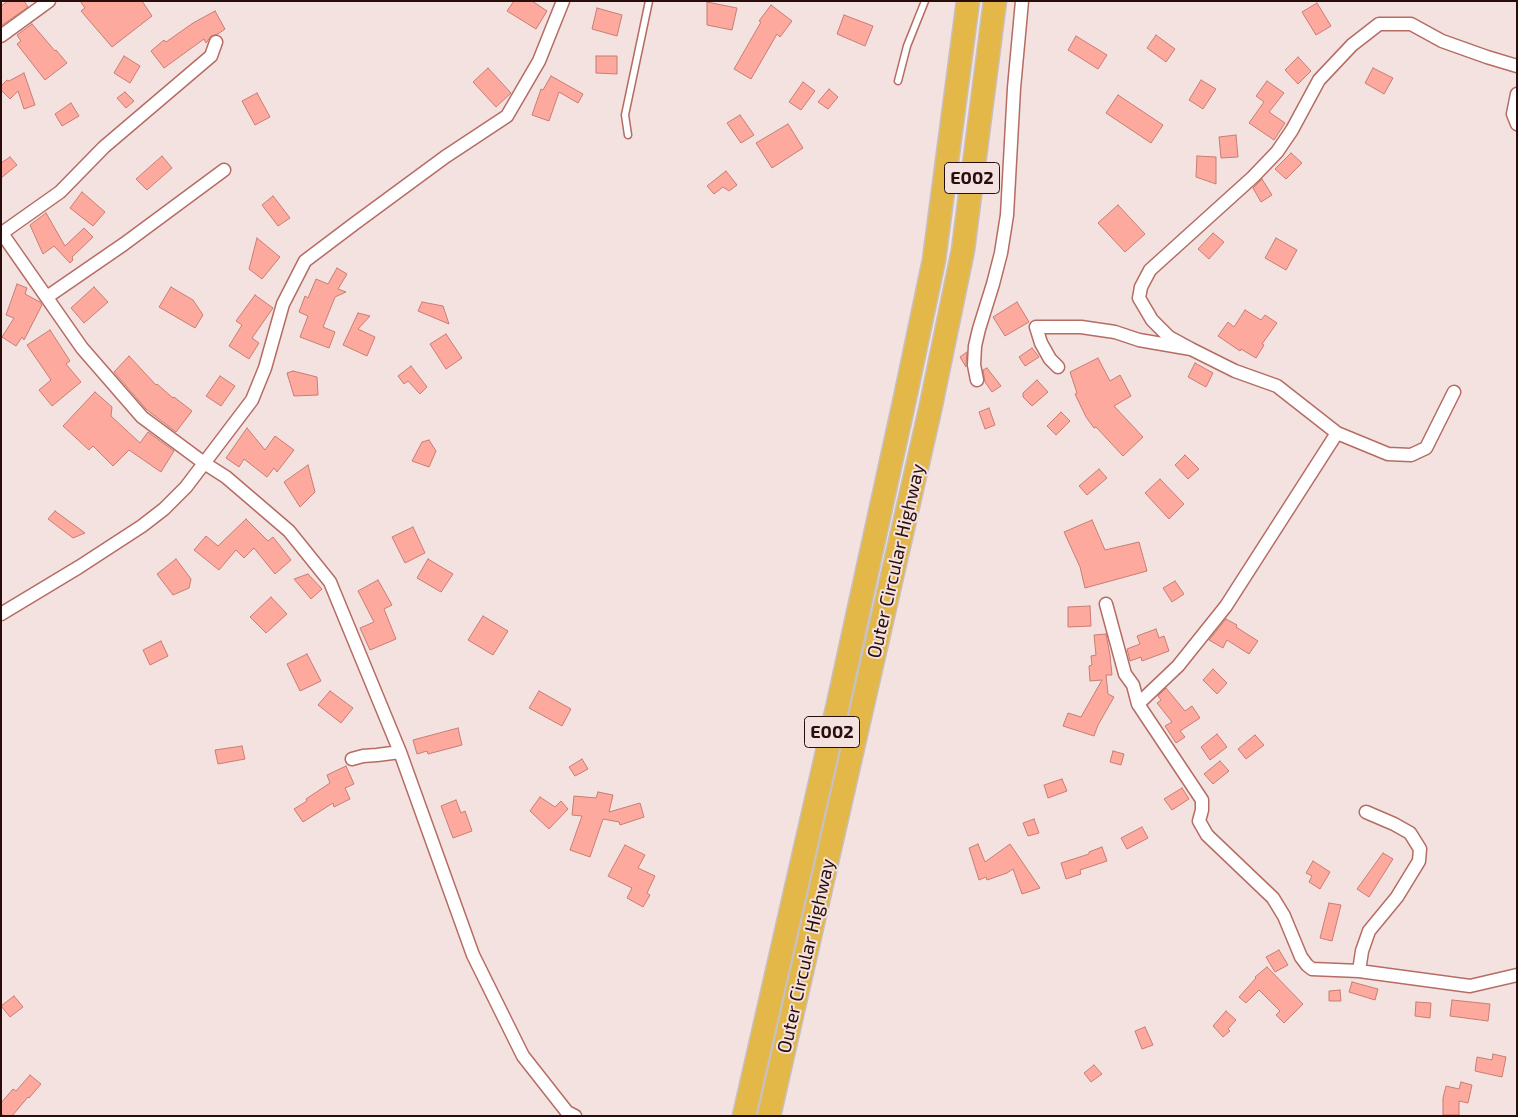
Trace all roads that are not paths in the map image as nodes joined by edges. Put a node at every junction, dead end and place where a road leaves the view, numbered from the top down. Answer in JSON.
{"nodes":[{"id":1,"x":49,"y":1,"type":"edge"},
{"id":2,"x":563,"y":1,"type":"edge"},
{"id":3,"x":650,"y":1,"type":"edge"},
{"id":4,"x":925,"y":1,"type":"edge"},
{"id":5,"x":968,"y":1,"type":"edge"},
{"id":6,"x":995,"y":1,"type":"edge"},
{"id":7,"x":1022,"y":1,"type":"edge"},
{"id":8,"x":1,"y":36,"type":"edge"},
{"id":9,"x":216,"y":42,"type":"dead end"},
{"id":10,"x":1517,"y":66,"type":"edge"},
{"id":11,"x":898,"y":81,"type":"dead end"},
{"id":12,"x":1517,"y":94,"type":"edge"},
{"id":13,"x":1517,"y":124,"type":"edge"},
{"id":14,"x":628,"y":135,"type":"dead end"},
{"id":15,"x":224,"y":170,"type":"dead end"},
{"id":16,"x":2,"y":233,"type":"edge"},
{"id":17,"x":47,"y":297,"type":"junction"},
{"id":18,"x":1191,"y":349,"type":"junction"},
{"id":19,"x":1058,"y":367,"type":"dead end"},
{"id":20,"x":977,"y":380,"type":"dead end"},
{"id":21,"x":1454,"y":392,"type":"dead end"},
{"id":22,"x":1337,"y":434,"type":"junction"},
{"id":23,"x":204,"y":463,"type":"junction"},
{"id":24,"x":1106,"y":604,"type":"dead end"},
{"id":25,"x":1,"y":614,"type":"edge"},
{"id":26,"x":1138,"y":704,"type":"junction"},
{"id":27,"x":400,"y":752,"type":"junction"},
{"id":28,"x":352,"y":759,"type":"dead end"},
{"id":29,"x":1366,"y":812,"type":"dead end"},
{"id":30,"x":1359,"y":971,"type":"junction"},
{"id":31,"x":1517,"y":975,"type":"edge"},
{"id":32,"x":575,"y":1116,"type":"edge"},
{"id":33,"x":744,"y":1116,"type":"edge"},
{"id":34,"x":769,"y":1116,"type":"edge"}],
"edges":[{"from":1,"to":8,"type":"street"},
{"from":2,"to":23,"type":"street"},
{"from":3,"to":14,"type":"lane"},
{"from":4,"to":11,"type":"lane"},
{"from":5,"to":33,"type":"highway","name":"Outer Circular Highway","number":"E002"},
{"from":6,"to":34,"type":"highway","name":"Outer Circular Highway","number":"E002"},
{"from":7,"to":20,"type":"street"},
{"from":9,"to":16,"type":"street"},
{"from":10,"to":18,"type":"street"},
{"from":12,"to":13,"type":"street"},
{"from":15,"to":17,"type":"street"},
{"from":16,"to":17,"type":"street"},
{"from":17,"to":23,"type":"street"},
{"from":18,"to":19,"type":"street"},
{"from":18,"to":22,"type":"street"},
{"from":21,"to":22,"type":"street"},
{"from":22,"to":26,"type":"street"},
{"from":23,"to":25,"type":"street"},
{"from":23,"to":27,"type":"street"},
{"from":24,"to":26,"type":"street"},
{"from":26,"to":30,"type":"street"},
{"from":27,"to":28,"type":"street"},
{"from":27,"to":32,"type":"street"},
{"from":29,"to":30,"type":"street"},
{"from":30,"to":31,"type":"street"}]}
